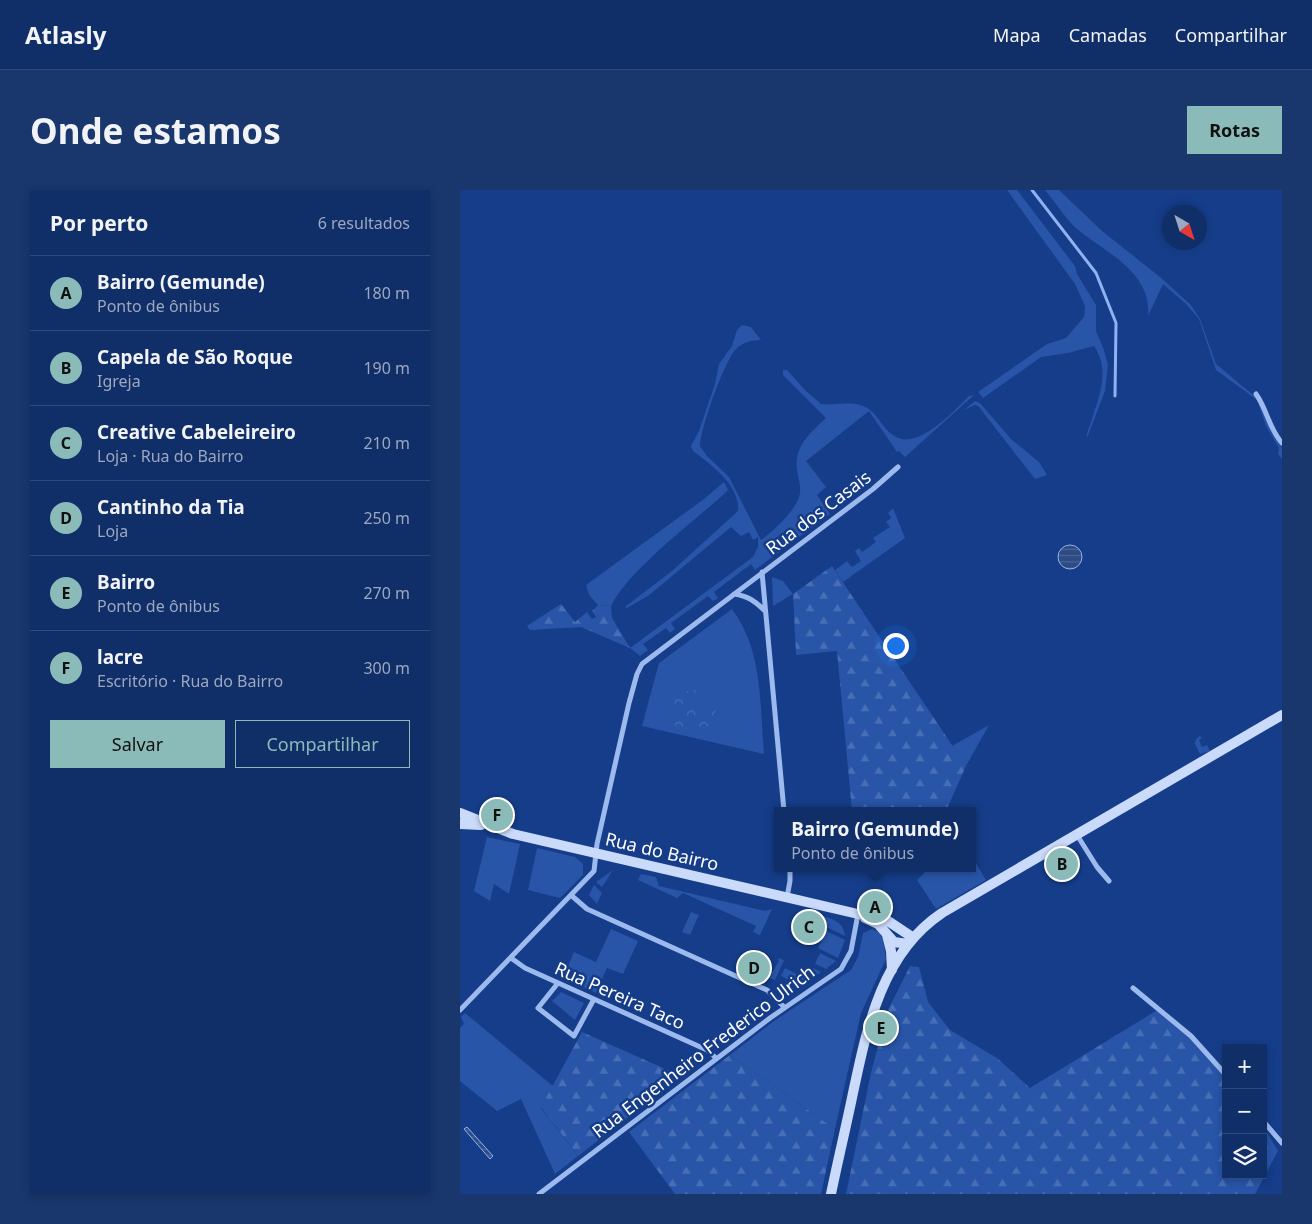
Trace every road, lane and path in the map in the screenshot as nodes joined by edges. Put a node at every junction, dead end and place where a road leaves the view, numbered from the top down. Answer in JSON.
{"nodes":[{"id":1,"x":1256,"y":394,"type":"dead end"},
{"id":2,"x":1282,"y":443,"type":"edge"},
{"id":3,"x":898,"y":467,"type":"dead end"},
{"id":4,"x":762,"y":572,"type":"junction"},
{"id":5,"x":734,"y":594,"type":"junction"},
{"id":6,"x":766,"y":611,"type":"junction"},
{"id":7,"x":1282,"y":715,"type":"edge"},
{"id":8,"x":784,"y":807,"type":"edge"},
{"id":9,"x":460,"y":813,"type":"edge"},
{"id":10,"x":460,"y":824,"type":"edge"},
{"id":11,"x":489,"y":825,"type":"junction"},
{"id":12,"x":1077,"y":835,"type":"junction"},
{"id":13,"x":596,"y":852,"type":"junction"},
{"id":14,"x":790,"y":872,"type":"edge"},
{"id":15,"x":1109,"y":881,"type":"dead end"},
{"id":16,"x":572,"y":896,"type":"junction"},
{"id":17,"x":787,"y":897,"type":"junction"},
{"id":18,"x":858,"y":914,"type":"junction"},
{"id":19,"x":886,"y":932,"type":"junction"},
{"id":20,"x":910,"y":940,"type":"junction"},
{"id":21,"x":511,"y":958,"type":"junction"},
{"id":22,"x":892,"y":971,"type":"junction"},
{"id":23,"x":558,"y":983,"type":"junction"},
{"id":24,"x":1134,"y":988,"type":"dead end"},
{"id":25,"x":594,"y":999,"type":"junction"},
{"id":26,"x":784,"y":1007,"type":"junction"},
{"id":27,"x":460,"y":1010,"type":"edge"},
{"id":28,"x":716,"y":1058,"type":"junction"},
{"id":29,"x":1222,"y":1071,"type":"edge"},
{"id":30,"x":1267,"y":1126,"type":"edge"},
{"id":31,"x":1282,"y":1144,"type":"edge"},
{"id":32,"x":538,"y":1194,"type":"edge"},
{"id":33,"x":831,"y":1194,"type":"edge"}],
"edges":[{"from":1,"to":2,"type":"street"},
{"from":3,"to":4,"type":"street","name":"Rua dos Casais"},
{"from":4,"to":5,"type":"street"},
{"from":4,"to":6,"type":"street","name":"Rua dos Casais"},
{"from":5,"to":6,"type":"street"},
{"from":5,"to":13,"type":"street"},
{"from":6,"to":8,"type":"street","name":"Rua dos Casais"},
{"from":7,"to":12,"type":"main road"},
{"from":9,"to":11,"type":"main road","name":"Rua do Bairro"},
{"from":10,"to":11,"type":"main road"},
{"from":11,"to":13,"type":"main road","name":"Rua do Bairro"},
{"from":12,"to":15,"type":"street"},
{"from":12,"to":20,"type":"main road"},
{"from":13,"to":16,"type":"street"},
{"from":13,"to":17,"type":"main road","name":"Rua do Bairro"},
{"from":14,"to":17,"type":"street"},
{"from":16,"to":21,"type":"street"},
{"from":16,"to":26,"type":"street"},
{"from":17,"to":18,"type":"main road","name":"Rua do Bairro"},
{"from":18,"to":19,"type":"main road","name":"Rua do Bairro"},
{"from":18,"to":20,"type":"main road","name":"Rua do Bairro"},
{"from":18,"to":26,"type":"street","name":"Rua Engenheiro Frederico Ulrich"},
{"from":19,"to":20,"type":"main road","name":"Rua do Bairro"},
{"from":19,"to":22,"type":"main road"},
{"from":20,"to":22,"type":"main road"},
{"from":21,"to":23,"type":"street","name":"Rua Pereira Taco"},
{"from":21,"to":27,"type":"street"},
{"from":22,"to":33,"type":"main road"},
{"from":23,"to":25,"type":"street","name":"Rua Pereira Taco"},
{"from":23,"to":25,"type":"street"},
{"from":24,"to":29,"type":"street"},
{"from":25,"to":28,"type":"street","name":"Rua Pereira Taco"},
{"from":26,"to":28,"type":"street","name":"Rua Engenheiro Frederico Ulrich"},
{"from":28,"to":32,"type":"street","name":"Rua Engenheiro Frederico Ulrich"},
{"from":30,"to":31,"type":"street"}]}
